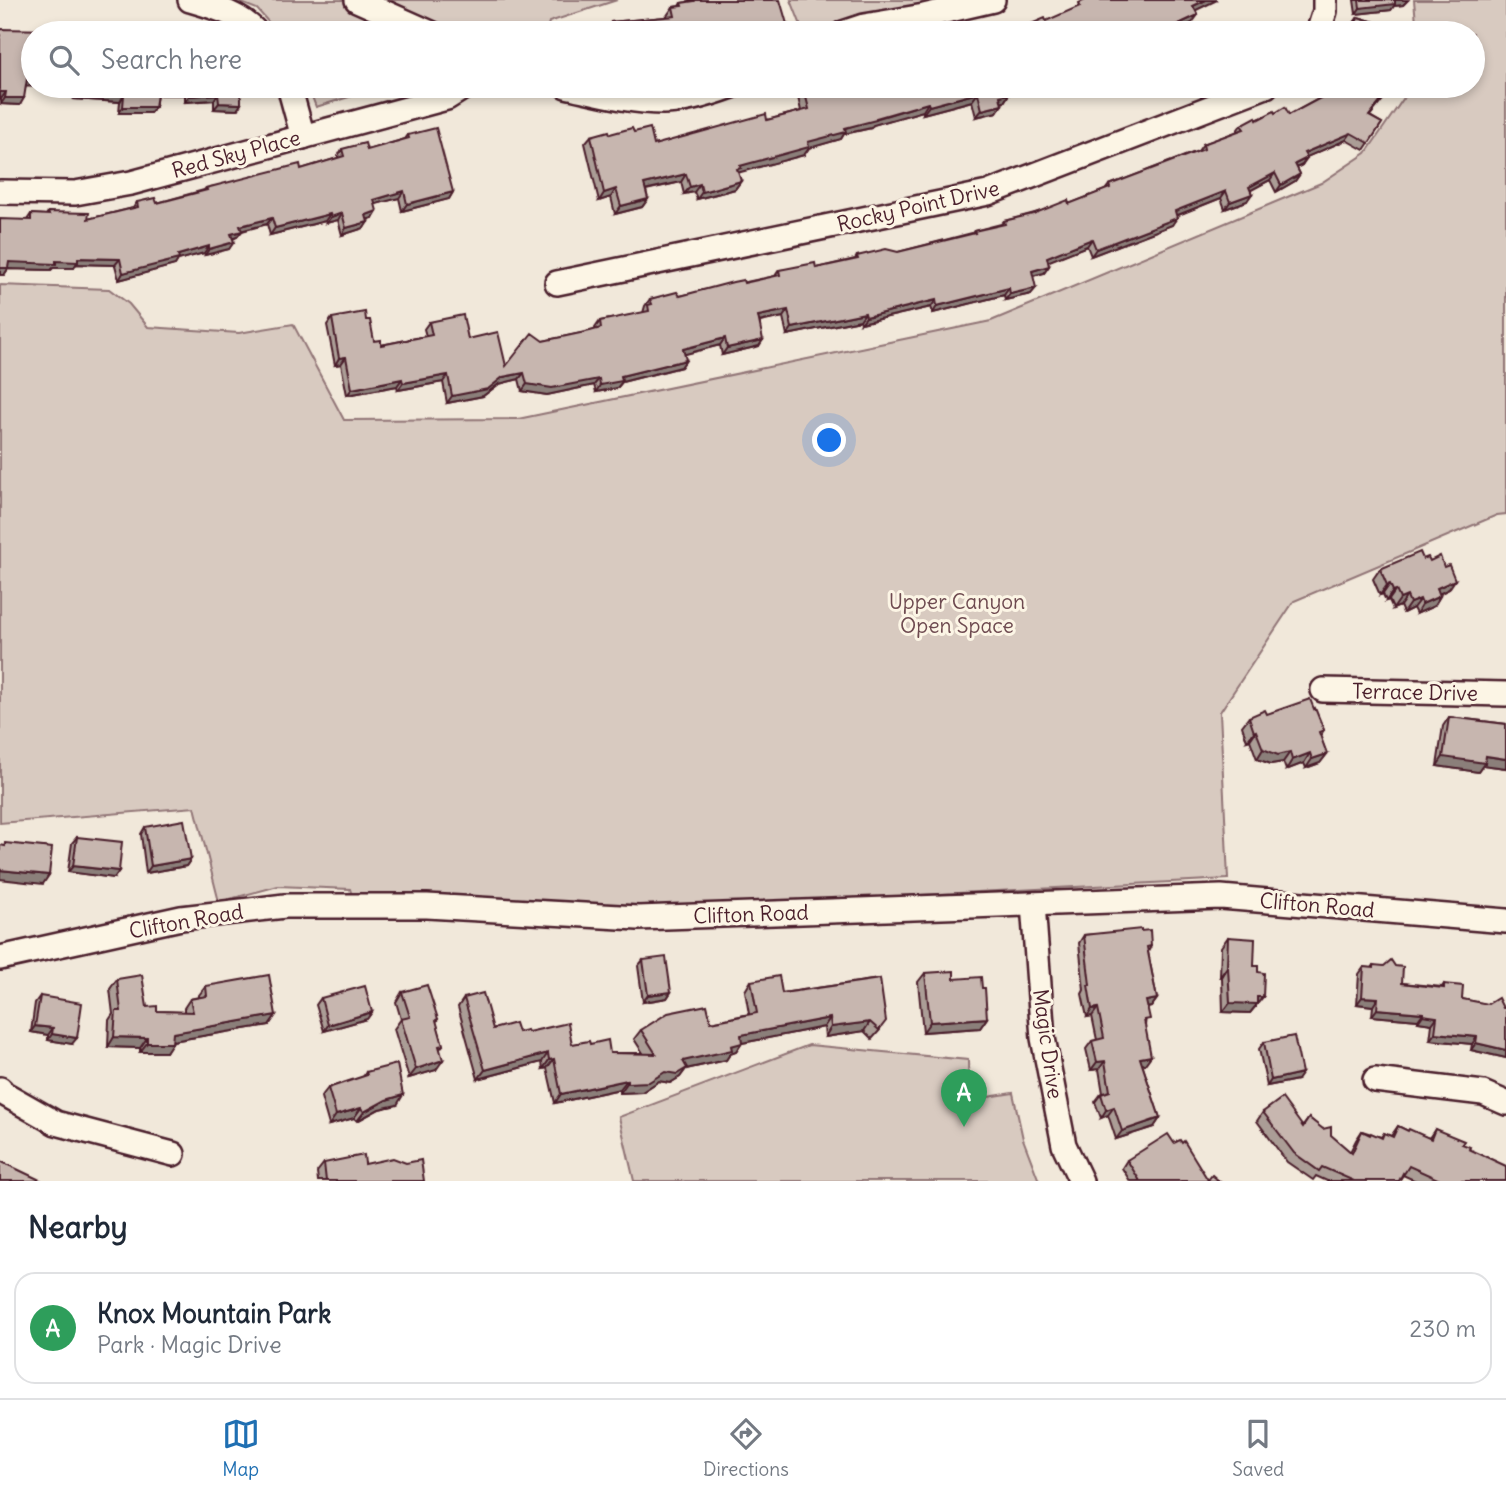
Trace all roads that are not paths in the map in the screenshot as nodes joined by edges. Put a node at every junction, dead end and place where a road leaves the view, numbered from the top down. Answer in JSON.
{"nodes":[{"id":1,"x":190,"y":0,"type":"edge"},
{"id":2,"x":357,"y":0,"type":"edge"},
{"id":3,"x":993,"y":0,"type":"edge"},
{"id":4,"x":1325,"y":0,"type":"edge"},
{"id":5,"x":241,"y":21,"type":"edge"},
{"id":6,"x":404,"y":21,"type":"edge"},
{"id":7,"x":894,"y":21,"type":"edge"},
{"id":8,"x":1322,"y":21,"type":"edge"},
{"id":9,"x":292,"y":98,"type":"edge"},
{"id":10,"x":447,"y":98,"type":"edge"},
{"id":11,"x":628,"y":98,"type":"edge"},
{"id":12,"x":687,"y":98,"type":"edge"},
{"id":13,"x":1235,"y":98,"type":"edge"},
{"id":14,"x":303,"y":137,"type":"junction"},
{"id":15,"x":0,"y":192,"type":"edge"},
{"id":16,"x":557,"y":283,"type":"dead end"},
{"id":17,"x":1323,"y":690,"type":"dead end"},
{"id":18,"x":1506,"y":694,"type":"edge"},
{"id":19,"x":1033,"y":904,"type":"junction"},
{"id":20,"x":1506,"y":921,"type":"edge"},
{"id":21,"x":0,"y":958,"type":"edge"},
{"id":22,"x":1375,"y":1080,"type":"dead end"},
{"id":23,"x":0,"y":1089,"type":"edge"},
{"id":24,"x":1506,"y":1102,"type":"edge"},
{"id":25,"x":173,"y":1154,"type":"dead end"},
{"id":26,"x":1081,"y":1181,"type":"edge"}],
"edges":[{"from":1,"to":5,"type":"street"},
{"from":2,"to":6,"type":"street"},
{"from":3,"to":7,"type":"street"},
{"from":4,"to":8,"type":"street"},
{"from":9,"to":14,"type":"street"},
{"from":10,"to":14,"type":"street","name":"Red Sky Place"},
{"from":11,"to":12,"type":"street"},
{"from":13,"to":16,"type":"street","name":"Rocky Point Drive"},
{"from":14,"to":15,"type":"street","name":"Red Sky Place"},
{"from":17,"to":18,"type":"street","name":"Terrace Drive"},
{"from":19,"to":20,"type":"street","name":"Clifton Road"},
{"from":19,"to":21,"type":"street","name":"Clifton Road"},
{"from":19,"to":26,"type":"street","name":"Magic Drive"},
{"from":22,"to":24,"type":"street"},
{"from":23,"to":25,"type":"street"}]}
